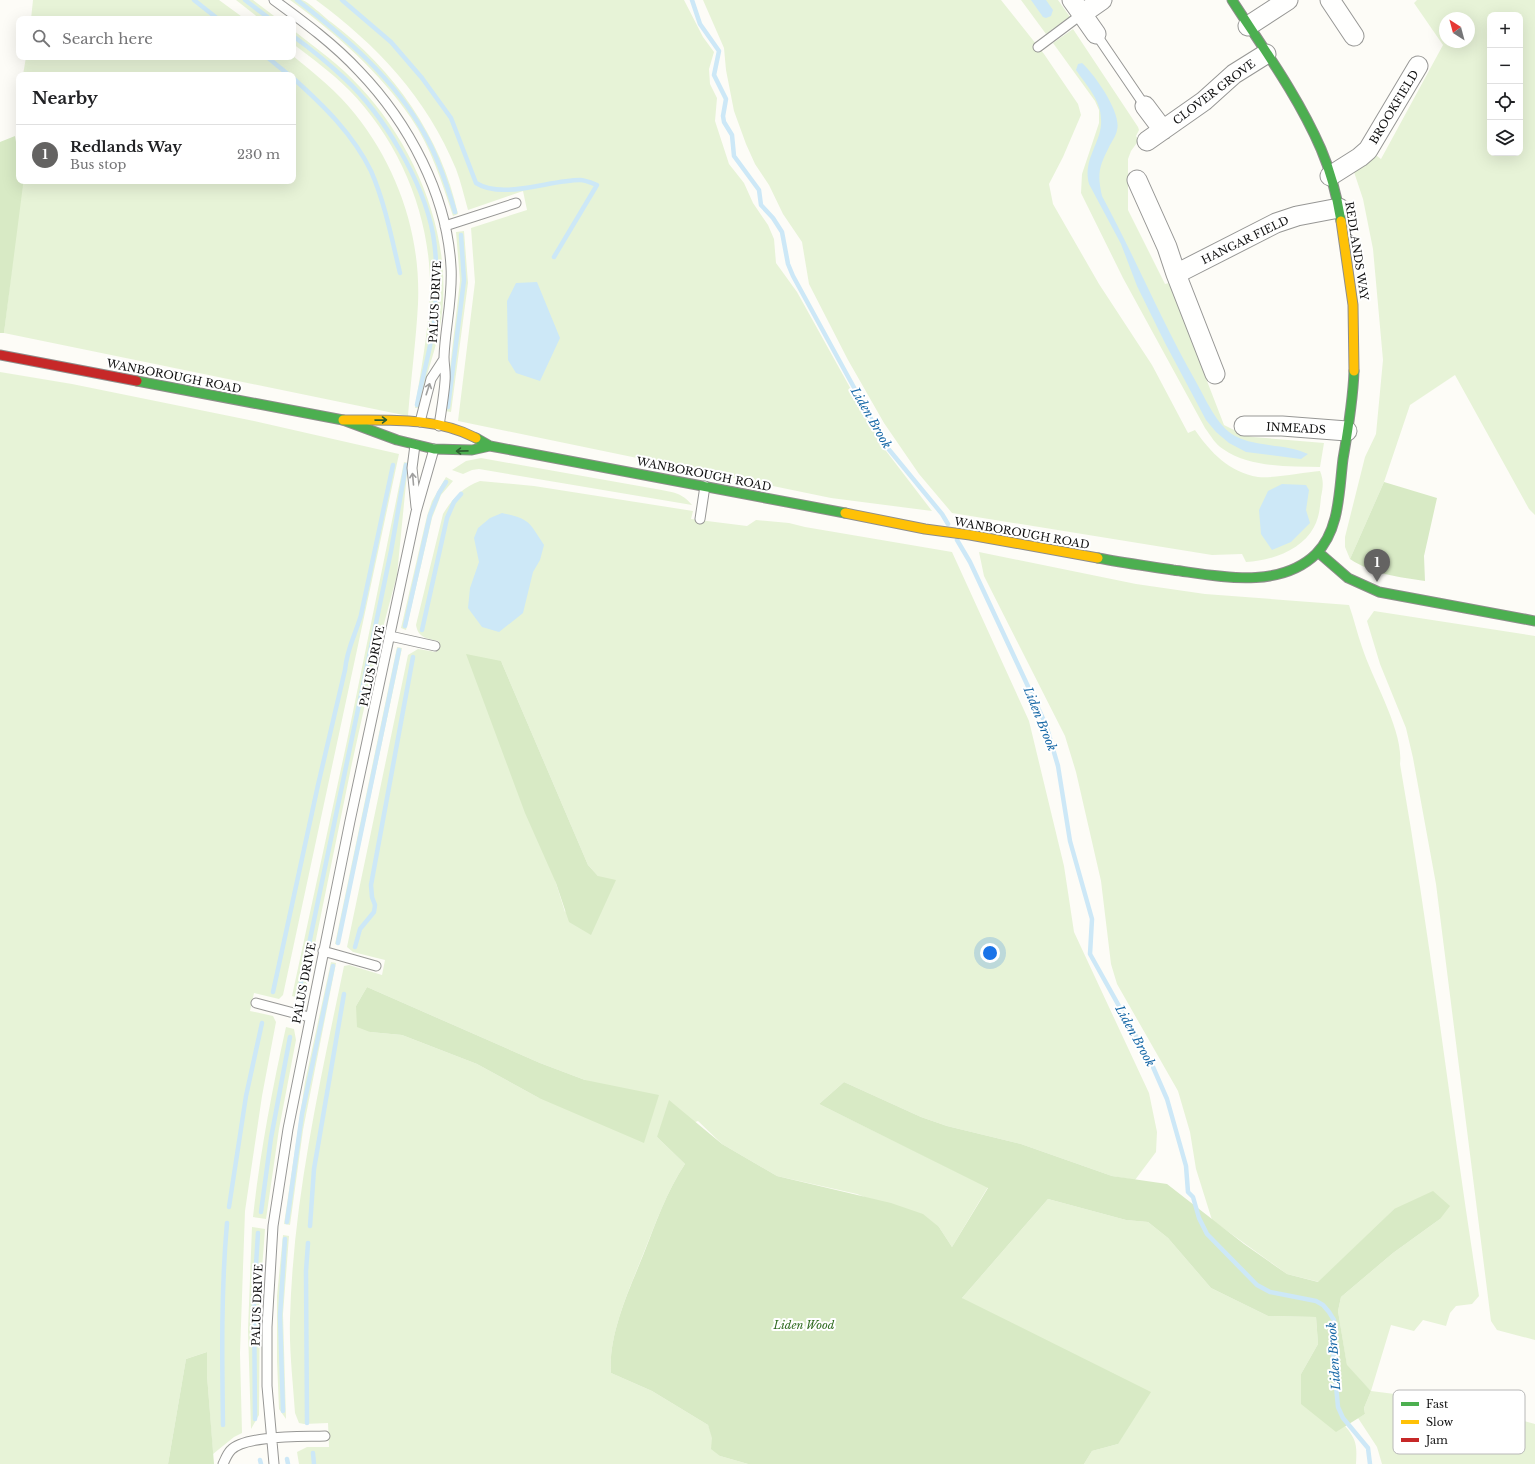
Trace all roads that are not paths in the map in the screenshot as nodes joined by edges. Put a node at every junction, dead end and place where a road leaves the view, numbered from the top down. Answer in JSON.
{"nodes":[{"id":1,"x":274,"y":0,"type":"edge"},
{"id":2,"x":1102,"y":0,"type":"edge"},
{"id":3,"x":1232,"y":0,"type":"edge"},
{"id":4,"x":1288,"y":0,"type":"edge"},
{"id":5,"x":1330,"y":0,"type":"edge"},
{"id":6,"x":1077,"y":7,"type":"edge"},
{"id":7,"x":295,"y":16,"type":"edge"},
{"id":8,"x":296,"y":17,"type":"edge"},
{"id":9,"x":1248,"y":26,"type":"junction"},
{"id":10,"x":1096,"y":34,"type":"joint"},
{"id":11,"x":1354,"y":36,"type":"dead end"},
{"id":12,"x":1038,"y":47,"type":"dead end"},
{"id":13,"x":1266,"y":54,"type":"junction"},
{"id":14,"x":1418,"y":66,"type":"dead end"},
{"id":15,"x":1146,"y":106,"type":"joint"},
{"id":16,"x":1163,"y":130,"type":"junction"},
{"id":17,"x":1147,"y":141,"type":"dead end"},
{"id":18,"x":1330,"y":176,"type":"junction"},
{"id":19,"x":1137,"y":180,"type":"dead end"},
{"id":20,"x":516,"y":203,"type":"dead end"},
{"id":21,"x":1339,"y":208,"type":"junction"},
{"id":22,"x":445,"y":226,"type":"junction"},
{"id":23,"x":1176,"y":274,"type":"junction"},
{"id":24,"x":0,"y":355,"type":"edge"},
{"id":25,"x":444,"y":359,"type":"junction"},
{"id":26,"x":1214,"y":374,"type":"dead end"},
{"id":27,"x":343,"y":420,"type":"junction"},
{"id":28,"x":439,"y":426,"type":"junction"},
{"id":29,"x":1244,"y":426,"type":"dead end"},
{"id":30,"x":1347,"y":431,"type":"junction"},
{"id":31,"x":417,"y":434,"type":"junction"},
{"id":32,"x":490,"y":446,"type":"junction"},
{"id":33,"x":434,"y":449,"type":"junction"},
{"id":34,"x":705,"y":486,"type":"junction"},
{"id":35,"x":416,"y":512,"type":"junction"},
{"id":36,"x":700,"y":518,"type":"dead end"},
{"id":37,"x":1318,"y":552,"type":"junction"},
{"id":38,"x":1535,"y":621,"type":"edge"},
{"id":39,"x":390,"y":636,"type":"junction"},
{"id":40,"x":434,"y":646,"type":"dead end"},
{"id":41,"x":323,"y":951,"type":"junction"},
{"id":42,"x":376,"y":966,"type":"dead end"},
{"id":43,"x":256,"y":1003,"type":"dead end"},
{"id":44,"x":309,"y":1017,"type":"junction"},
{"id":45,"x":325,"y":1436,"type":"dead end"},
{"id":46,"x":272,"y":1438,"type":"junction"},
{"id":47,"x":223,"y":1464,"type":"edge"},
{"id":48,"x":274,"y":1464,"type":"edge"}],
"edges":[{"from":1,"to":7,"type":"lane","name":"PALUS DRIVE"},
{"from":2,"to":6,"type":"street"},
{"from":3,"to":9,"type":"street","name":"REDLANDS WAY"},
{"from":4,"to":9,"type":"street"},
{"from":5,"to":11,"type":"street"},
{"from":6,"to":10,"type":"street"},
{"from":6,"to":12,"type":"lane"},
{"from":8,"to":22,"type":"lane","name":"PALUS DRIVE"},
{"from":9,"to":13,"type":"street","name":"REDLANDS WAY"},
{"from":10,"to":15,"type":"lane","name":"CLOVER GROVE"},
{"from":13,"to":16,"type":"street","name":"CLOVER GROVE"},
{"from":13,"to":18,"type":"street","name":"REDLANDS WAY"},
{"from":14,"to":18,"type":"street","name":"BROOKFIELD"},
{"from":15,"to":16,"type":"street","name":"CLOVER GROVE"},
{"from":16,"to":17,"type":"street","name":"CLOVER GROVE"},
{"from":18,"to":21,"type":"street","name":"REDLANDS WAY"},
{"from":19,"to":23,"type":"street"},
{"from":20,"to":22,"type":"lane"},
{"from":21,"to":23,"type":"street","name":"HANGAR FIELD"},
{"from":21,"to":30,"type":"street","name":"REDLANDS WAY"},
{"from":22,"to":25,"type":"lane","name":"PALUS DRIVE"},
{"from":23,"to":26,"type":"street"},
{"from":24,"to":27,"type":"street","name":"WANBOROUGH ROAD"},
{"from":25,"to":28,"type":"lane","name":"PALUS DRIVE"},
{"from":31,"to":25,"type":"lane","name":"PALUS DRIVE","one_way":true},
{"from":27,"to":31,"type":"street","name":"WANBOROUGH ROAD"},
{"from":27,"to":31,"type":"street","name":"WANBOROUGH ROAD","one_way":true},
{"from":28,"to":31,"type":"street","name":"WANBOROUGH ROAD"},
{"from":28,"to":32,"type":"street","name":"WANBOROUGH ROAD"},
{"from":28,"to":33,"type":"street","name":"PALUS DRIVE"},
{"from":29,"to":30,"type":"street","name":"INMEADS"},
{"from":30,"to":37,"type":"street","name":"REDLANDS WAY"},
{"from":31,"to":33,"type":"street","name":"WANBOROUGH ROAD"},
{"from":35,"to":31,"type":"lane","name":"PALUS DRIVE","one_way":true},
{"from":32,"to":33,"type":"street","name":"WANBOROUGH ROAD","one_way":true},
{"from":32,"to":34,"type":"street","name":"WANBOROUGH ROAD"},
{"from":33,"to":35,"type":"lane","name":"PALUS DRIVE"},
{"from":34,"to":36,"type":"lane"},
{"from":34,"to":37,"type":"street","name":"WANBOROUGH ROAD"},
{"from":35,"to":39,"type":"lane","name":"PALUS DRIVE"},
{"from":37,"to":38,"type":"street"},
{"from":39,"to":40,"type":"lane"},
{"from":39,"to":41,"type":"lane","name":"PALUS DRIVE"},
{"from":41,"to":42,"type":"lane"},
{"from":41,"to":44,"type":"lane","name":"PALUS DRIVE"},
{"from":43,"to":44,"type":"lane"},
{"from":44,"to":46,"type":"lane","name":"PALUS DRIVE"},
{"from":45,"to":46,"type":"lane"},
{"from":46,"to":47,"type":"lane"},
{"from":46,"to":48,"type":"lane","name":"PALUS DRIVE"}]}
